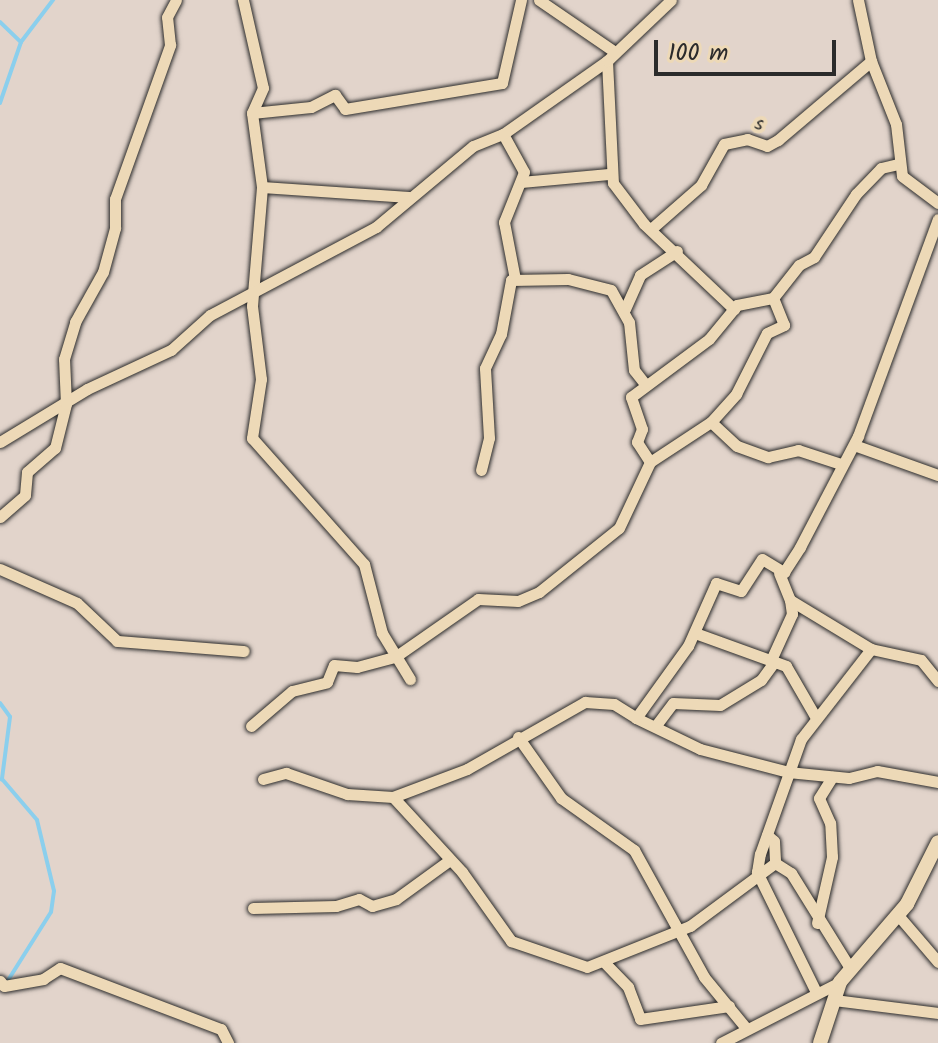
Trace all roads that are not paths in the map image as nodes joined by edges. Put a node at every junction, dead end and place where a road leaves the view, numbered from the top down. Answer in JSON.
{"nodes":[{"id":1,"x":176,"y":0,"type":"edge"},
{"id":2,"x":243,"y":0,"type":"edge"},
{"id":3,"x":521,"y":0,"type":"edge"},
{"id":4,"x":539,"y":0,"type":"edge"},
{"id":5,"x":568,"y":0,"type":"edge"},
{"id":6,"x":671,"y":0,"type":"edge"},
{"id":7,"x":858,"y":0,"type":"edge"},
{"id":8,"x":567,"y":16,"type":"junction"},
{"id":9,"x":611,"y":56,"type":"junction"},
{"id":10,"x":871,"y":61,"type":"junction"},
{"id":11,"x":252,"y":113,"type":"junction"},
{"id":12,"x":503,"y":134,"type":"junction"},
{"id":13,"x":898,"y":164,"type":"junction"},
{"id":14,"x":609,"y":174,"type":"junction"},
{"id":15,"x":521,"y":182,"type":"junction"},
{"id":16,"x":262,"y":187,"type":"junction"},
{"id":17,"x":409,"y":197,"type":"junction"},
{"id":18,"x":938,"y":203,"type":"edge"},
{"id":19,"x":938,"y":219,"type":"edge"},
{"id":20,"x":651,"y":229,"type":"junction"},
{"id":21,"x":677,"y":251,"type":"junction"},
{"id":22,"x":515,"y":279,"type":"junction"},
{"id":23,"x":255,"y":292,"type":"junction"},
{"id":24,"x":773,"y":298,"type":"junction"},
{"id":25,"x":625,"y":309,"type":"junction"},
{"id":26,"x":734,"y":309,"type":"junction"},
{"id":27,"x":645,"y":384,"type":"junction"},
{"id":28,"x":66,"y":404,"type":"junction"},
{"id":29,"x":711,"y":422,"type":"junction"},
{"id":30,"x":0,"y":442,"type":"edge"},
{"id":31,"x":854,"y":445,"type":"junction"},
{"id":32,"x":650,"y":462,"type":"junction"},
{"id":33,"x":841,"y":464,"type":"junction"},
{"id":34,"x":481,"y":470,"type":"dead end"},
{"id":35,"x":938,"y":475,"type":"edge"},
{"id":36,"x":0,"y":517,"type":"edge"},
{"id":37,"x":0,"y":569,"type":"edge"},
{"id":38,"x":779,"y":573,"type":"junction"},
{"id":39,"x":790,"y":600,"type":"junction"},
{"id":40,"x":695,"y":633,"type":"junction"},
{"id":41,"x":871,"y":649,"type":"junction"},
{"id":42,"x":244,"y":651,"type":"dead end"},
{"id":43,"x":395,"y":657,"type":"junction"},
{"id":44,"x":773,"y":661,"type":"junction"},
{"id":45,"x":410,"y":679,"type":"dead end"},
{"id":46,"x":938,"y":681,"type":"edge"},
{"id":47,"x":815,"y":716,"type":"junction"},
{"id":48,"x":636,"y":718,"type":"junction"},
{"id":49,"x":657,"y":724,"type":"junction"},
{"id":50,"x":251,"y":726,"type":"dead end"},
{"id":51,"x":518,"y":737,"type":"junction"},
{"id":52,"x":788,"y":772,"type":"junction"},
{"id":53,"x":832,"y":777,"type":"junction"},
{"id":54,"x":263,"y":779,"type":"dead end"},
{"id":55,"x":938,"y":782,"type":"edge"},
{"id":56,"x":393,"y":797,"type":"junction"},
{"id":57,"x":767,"y":835,"type":"junction"},
{"id":58,"x":938,"y":842,"type":"edge"},
{"id":59,"x":447,"y":862,"type":"junction"},
{"id":60,"x":775,"y":863,"type":"junction"},
{"id":61,"x":757,"y":872,"type":"junction"},
{"id":62,"x":253,"y":908,"type":"dead end"},
{"id":63,"x":897,"y":914,"type":"junction"},
{"id":64,"x":817,"y":923,"type":"junction"},
{"id":65,"x":681,"y":931,"type":"junction"},
{"id":66,"x":604,"y":962,"type":"junction"},
{"id":67,"x":938,"y":962,"type":"edge"},
{"id":68,"x":850,"y":968,"type":"junction"},
{"id":69,"x":0,"y":981,"type":"edge"},
{"id":70,"x":840,"y":982,"type":"junction"},
{"id":71,"x":816,"y":992,"type":"junction"},
{"id":72,"x":834,"y":1000,"type":"junction"},
{"id":73,"x":729,"y":1006,"type":"junction"},
{"id":74,"x":938,"y":1013,"type":"edge"},
{"id":75,"x":746,"y":1028,"type":"junction"},
{"id":76,"x":228,"y":1043,"type":"edge"},
{"id":77,"x":721,"y":1043,"type":"edge"},
{"id":78,"x":820,"y":1043,"type":"edge"}],
"edges":[{"from":1,"to":28,"type":"street"},
{"from":2,"to":11,"type":"street"},
{"from":3,"to":11,"type":"street"},
{"from":4,"to":8,"type":"street"},
{"from":5,"to":8,"type":"street"},
{"from":6,"to":9,"type":"street"},
{"from":7,"to":10,"type":"street"},
{"from":8,"to":9,"type":"street"},
{"from":9,"to":12,"type":"street"},
{"from":9,"to":14,"type":"street"},
{"from":10,"to":13,"type":"street"},
{"from":10,"to":20,"type":"street","name":"s"},
{"from":11,"to":16,"type":"street"},
{"from":12,"to":15,"type":"street"},
{"from":12,"to":17,"type":"street"},
{"from":13,"to":18,"type":"street"},
{"from":13,"to":24,"type":"street"},
{"from":14,"to":15,"type":"street"},
{"from":14,"to":20,"type":"street"},
{"from":15,"to":22,"type":"street"},
{"from":16,"to":17,"type":"street"},
{"from":16,"to":23,"type":"street"},
{"from":17,"to":23,"type":"street"},
{"from":19,"to":31,"type":"street"},
{"from":20,"to":21,"type":"street"},
{"from":21,"to":25,"type":"street"},
{"from":21,"to":26,"type":"street"},
{"from":22,"to":25,"type":"street"},
{"from":22,"to":34,"type":"street"},
{"from":23,"to":28,"type":"street"},
{"from":23,"to":43,"type":"street"},
{"from":24,"to":26,"type":"street"},
{"from":24,"to":29,"type":"street"},
{"from":25,"to":27,"type":"street"},
{"from":26,"to":27,"type":"street"},
{"from":27,"to":32,"type":"street"},
{"from":28,"to":30,"type":"street"},
{"from":28,"to":36,"type":"street"},
{"from":29,"to":32,"type":"street"},
{"from":29,"to":33,"type":"street"},
{"from":31,"to":33,"type":"street"},
{"from":31,"to":35,"type":"street"},
{"from":32,"to":43,"type":"street"},
{"from":33,"to":38,"type":"street"},
{"from":37,"to":42,"type":"street"},
{"from":38,"to":39,"type":"street"},
{"from":38,"to":40,"type":"street"},
{"from":39,"to":41,"type":"street"},
{"from":39,"to":44,"type":"street"},
{"from":40,"to":44,"type":"street"},
{"from":40,"to":48,"type":"street"},
{"from":41,"to":46,"type":"street"},
{"from":41,"to":47,"type":"street"},
{"from":43,"to":45,"type":"street"},
{"from":43,"to":50,"type":"street"},
{"from":44,"to":47,"type":"street"},
{"from":44,"to":49,"type":"street"},
{"from":47,"to":52,"type":"street"},
{"from":48,"to":49,"type":"street"},
{"from":48,"to":51,"type":"street"},
{"from":49,"to":52,"type":"street"},
{"from":51,"to":56,"type":"street"},
{"from":51,"to":65,"type":"street"},
{"from":52,"to":53,"type":"street"},
{"from":52,"to":57,"type":"street"},
{"from":53,"to":55,"type":"street"},
{"from":53,"to":64,"type":"street"},
{"from":54,"to":56,"type":"street"},
{"from":56,"to":59,"type":"street"},
{"from":57,"to":60,"type":"street"},
{"from":57,"to":61,"type":"street"},
{"from":58,"to":63,"type":"street"},
{"from":59,"to":62,"type":"street"},
{"from":59,"to":66,"type":"street"},
{"from":60,"to":61,"type":"street"},
{"from":60,"to":64,"type":"street"},
{"from":61,"to":65,"type":"street"},
{"from":61,"to":71,"type":"street"},
{"from":63,"to":67,"type":"street"},
{"from":63,"to":68,"type":"street"},
{"from":64,"to":68,"type":"street"},
{"from":65,"to":66,"type":"street"},
{"from":65,"to":73,"type":"street"},
{"from":66,"to":73,"type":"street"},
{"from":68,"to":70,"type":"street"},
{"from":69,"to":76,"type":"street"},
{"from":70,"to":71,"type":"street"},
{"from":70,"to":72,"type":"street"},
{"from":71,"to":75,"type":"street"},
{"from":72,"to":74,"type":"street"},
{"from":72,"to":78,"type":"street"},
{"from":73,"to":75,"type":"street"},
{"from":75,"to":77,"type":"street"}]}
